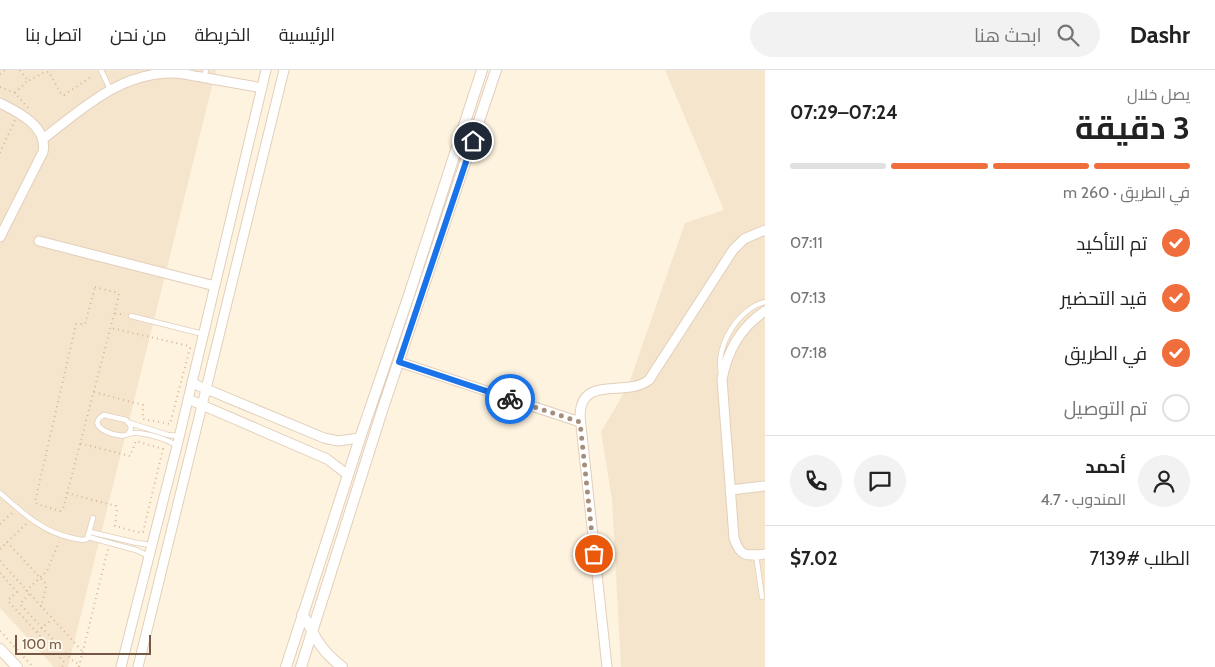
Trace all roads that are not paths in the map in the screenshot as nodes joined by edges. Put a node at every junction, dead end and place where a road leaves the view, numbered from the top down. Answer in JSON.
{"nodes":[{"id":1,"x":101,"y":70,"type":"edge"},
{"id":2,"x":266,"y":70,"type":"edge"},
{"id":3,"x":284,"y":70,"type":"edge"},
{"id":4,"x":482,"y":70,"type":"edge"},
{"id":5,"x":496,"y":70,"type":"edge"},
{"id":6,"x":205,"y":74,"type":"edge"},
{"id":7,"x":262,"y":88,"type":"junction"},
{"id":8,"x":110,"y":89,"type":"junction"},
{"id":9,"x":0,"y":102,"type":"edge"},
{"id":10,"x":43,"y":140,"type":"junction"},
{"id":11,"x":765,"y":230,"type":"edge"},
{"id":12,"x":0,"y":237,"type":"edge"},
{"id":13,"x":39,"y":241,"type":"dead end"},
{"id":14,"x":215,"y":286,"type":"junction"},
{"id":15,"x":765,"y":302,"type":"edge"},
{"id":16,"x":765,"y":311,"type":"edge"},
{"id":17,"x":131,"y":316,"type":"road end"},
{"id":18,"x":204,"y":334,"type":"junction"},
{"id":19,"x":399,"y":362,"type":"junction"},
{"id":20,"x":722,"y":379,"type":"junction"},
{"id":21,"x":192,"y":383,"type":"junction"},
{"id":22,"x":208,"y":390,"type":"junction"},
{"id":23,"x":188,"y":399,"type":"junction"},
{"id":24,"x":204,"y":406,"type":"junction"},
{"id":25,"x":370,"y":412,"type":"junction"},
{"id":26,"x":381,"y":414,"type":"junction"},
{"id":27,"x":580,"y":422,"type":"junction"},
{"id":28,"x":130,"y":423,"type":"junction"},
{"id":29,"x":128,"y":434,"type":"junction"},
{"id":30,"x":360,"y":438,"type":"junction"},
{"id":31,"x":178,"y":441,"type":"junction"},
{"id":32,"x":348,"y":475,"type":"junction"},
{"id":33,"x":765,"y":486,"type":"edge"},
{"id":34,"x":730,"y":490,"type":"junction"},
{"id":35,"x":0,"y":493,"type":"edge"},
{"id":36,"x":93,"y":518,"type":"dead end"},
{"id":37,"x":90,"y":532,"type":"junction"},
{"id":38,"x":88,"y":537,"type":"junction"},
{"id":39,"x":152,"y":544,"type":"junction"},
{"id":40,"x":761,"y":554,"type":"edge"},
{"id":41,"x":149,"y":556,"type":"junction"},
{"id":42,"x":762,"y":597,"type":"dead end"},
{"id":43,"x":302,"y":615,"type":"junction"},
{"id":44,"x":312,"y":632,"type":"junction"},
{"id":45,"x":0,"y":649,"type":"edge"},
{"id":46,"x":17,"y":667,"type":"edge"},
{"id":47,"x":121,"y":667,"type":"edge"},
{"id":48,"x":138,"y":667,"type":"edge"},
{"id":49,"x":286,"y":667,"type":"edge"},
{"id":50,"x":301,"y":667,"type":"edge"},
{"id":51,"x":342,"y":667,"type":"edge"},
{"id":52,"x":606,"y":667,"type":"edge"}],
"edges":[{"from":1,"to":8,"type":"lane"},
{"from":2,"to":7,"type":"street"},
{"from":3,"to":22,"type":"street"},
{"from":4,"to":25,"type":"street"},
{"from":5,"to":19,"type":"street"},
{"from":6,"to":7,"type":"street"},
{"from":6,"to":8,"type":"street"},
{"from":7,"to":14,"type":"street"},
{"from":8,"to":10,"type":"street"},
{"from":9,"to":10,"type":"street"},
{"from":10,"to":12,"type":"street"},
{"from":11,"to":27,"type":"street"},
{"from":13,"to":14,"type":"street"},
{"from":14,"to":18,"type":"street"},
{"from":15,"to":20,"type":"lane"},
{"from":16,"to":20,"type":"street"},
{"from":17,"to":18,"type":"lane"},
{"from":18,"to":21,"type":"street"},
{"from":19,"to":26,"type":"street"},
{"from":19,"to":27,"type":"street"},
{"from":20,"to":34,"type":"street"},
{"from":21,"to":22,"type":"street"},
{"from":21,"to":23,"type":"street"},
{"from":22,"to":24,"type":"street"},
{"from":22,"to":30,"type":"street"},
{"from":23,"to":24,"type":"street"},
{"from":23,"to":31,"type":"street"},
{"from":24,"to":32,"type":"street"},
{"from":24,"to":48,"type":"street"},
{"from":25,"to":26,"type":"street"},
{"from":25,"to":30,"type":"street"},
{"from":26,"to":44,"type":"street"},
{"from":27,"to":52,"type":"street"},
{"from":28,"to":29,"type":"lane"},
{"from":28,"to":29,"type":"lane"},
{"from":28,"to":31,"type":"lane"},
{"from":29,"to":31,"type":"lane"},
{"from":30,"to":32,"type":"street"},
{"from":31,"to":39,"type":"street"},
{"from":32,"to":43,"type":"street"},
{"from":33,"to":34,"type":"street"},
{"from":34,"to":40,"type":"street"},
{"from":35,"to":38,"type":"lane"},
{"from":36,"to":37,"type":"lane"},
{"from":37,"to":38,"type":"lane"},
{"from":37,"to":39,"type":"lane"},
{"from":38,"to":41,"type":"lane"},
{"from":39,"to":41,"type":"street"},
{"from":40,"to":42,"type":"lane"},
{"from":41,"to":47,"type":"street"},
{"from":43,"to":44,"type":"street"},
{"from":43,"to":49,"type":"street"},
{"from":44,"to":50,"type":"street"},
{"from":44,"to":51,"type":"street"},
{"from":45,"to":46,"type":"street"}]}
